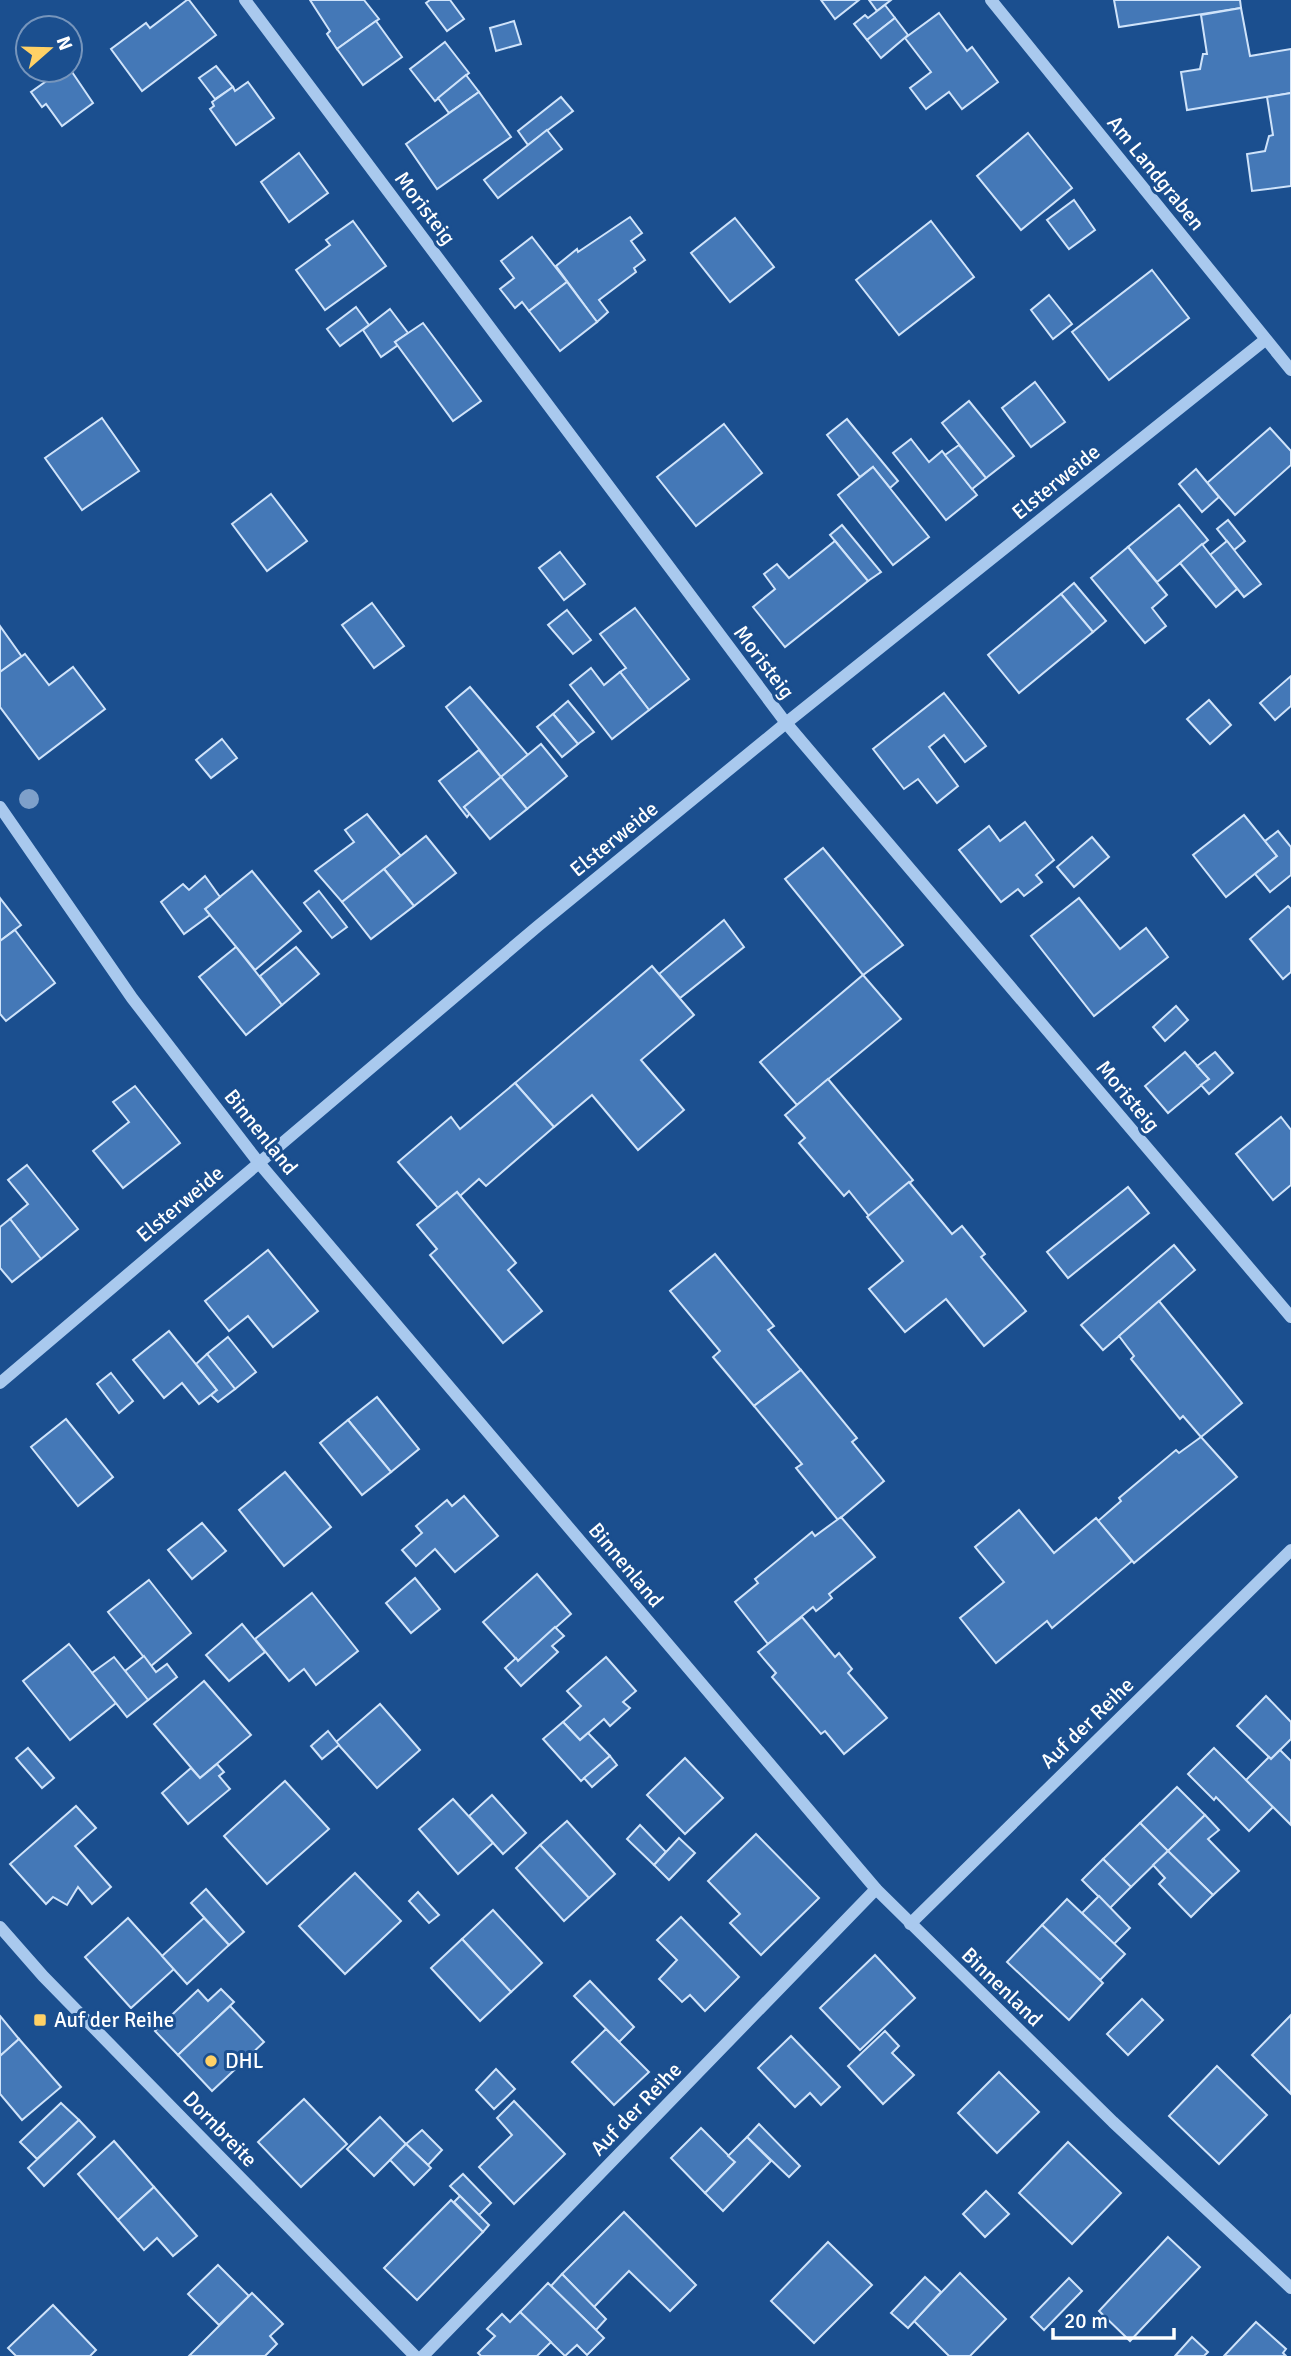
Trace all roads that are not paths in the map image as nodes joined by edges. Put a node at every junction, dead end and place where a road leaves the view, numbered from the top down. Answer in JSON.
{"nodes":[{"id":1,"x":245,"y":0,"type":"edge"},
{"id":2,"x":991,"y":0,"type":"edge"},
{"id":3,"x":1265,"y":340,"type":"junction"},
{"id":4,"x":1291,"y":370,"type":"edge"},
{"id":5,"x":786,"y":723,"type":"junction"},
{"id":6,"x":0,"y":807,"type":"edge"},
{"id":7,"x":259,"y":1163,"type":"junction"},
{"id":8,"x":1291,"y":1317,"type":"edge"},
{"id":9,"x":0,"y":1383,"type":"edge"},
{"id":10,"x":1291,"y":1550,"type":"edge"},
{"id":11,"x":876,"y":1889,"type":"junction"},
{"id":12,"x":910,"y":1924,"type":"junction"},
{"id":13,"x":0,"y":1927,"type":"edge"},
{"id":14,"x":1291,"y":2288,"type":"edge"},
{"id":15,"x":415,"y":2356,"type":"edge"},
{"id":16,"x":423,"y":2356,"type":"edge"}],
"edges":[{"from":1,"to":5,"type":"street","name":"Moristeig"},
{"from":2,"to":3,"type":"street","name":"Am Landgraben"},
{"from":3,"to":4,"type":"street","name":"Am Landgraben"},
{"from":3,"to":5,"type":"street","name":"Elsterweide"},
{"from":5,"to":7,"type":"street","name":"Elsterweide"},
{"from":5,"to":8,"type":"street","name":"Moristeig"},
{"from":6,"to":7,"type":"street","name":"Binnenland"},
{"from":7,"to":9,"type":"street","name":"Elsterweide"},
{"from":7,"to":11,"type":"street","name":"Binnenland"},
{"from":10,"to":12,"type":"street","name":"Auf der Reihe"},
{"from":11,"to":12,"type":"street","name":"Binnenland"},
{"from":11,"to":16,"type":"street","name":"Auf der Reihe"},
{"from":12,"to":14,"type":"street","name":"Binnenland"},
{"from":13,"to":15,"type":"street","name":"Dornbreite"}]}
